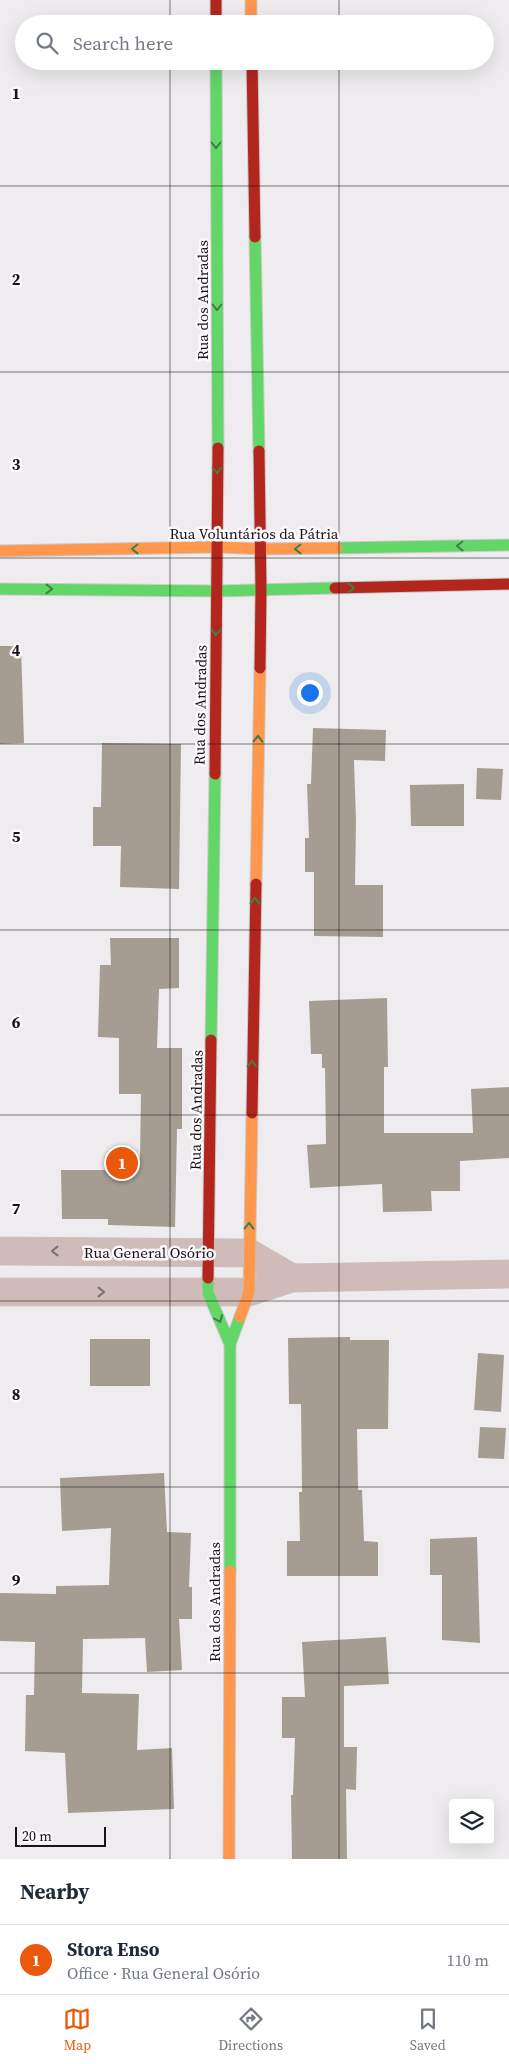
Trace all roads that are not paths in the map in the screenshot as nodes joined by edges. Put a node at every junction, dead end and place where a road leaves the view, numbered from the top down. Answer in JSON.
{"nodes":[{"id":1,"x":216,"y":0,"type":"edge"},
{"id":2,"x":251,"y":0,"type":"edge"},
{"id":3,"x":216,"y":15,"type":"edge"},
{"id":4,"x":251,"y":15,"type":"edge"},
{"id":5,"x":217,"y":70,"type":"edge"},
{"id":6,"x":251,"y":70,"type":"edge"},
{"id":7,"x":509,"y":545,"type":"edge"},
{"id":8,"x":218,"y":547,"type":"junction"},
{"id":9,"x":260,"y":549,"type":"junction"},
{"id":10,"x":0,"y":551,"type":"edge"},
{"id":11,"x":509,"y":584,"type":"edge"},
{"id":12,"x":0,"y":589,"type":"edge"},
{"id":13,"x":261,"y":590,"type":"junction"},
{"id":14,"x":217,"y":591,"type":"junction"},
{"id":15,"x":0,"y":1251,"type":"edge"},
{"id":16,"x":209,"y":1252,"type":"junction"},
{"id":17,"x":249,"y":1253,"type":"junction"},
{"id":18,"x":509,"y":1274,"type":"edge"},
{"id":19,"x":292,"y":1278,"type":"junction"},
{"id":20,"x":0,"y":1292,"type":"edge"},
{"id":21,"x":249,"y":1292,"type":"junction"},
{"id":22,"x":208,"y":1293,"type":"junction"},
{"id":23,"x":230,"y":1344,"type":"junction"},
{"id":24,"x":229,"y":1859,"type":"edge"}],
"edges":[{"from":1,"to":3,"type":"street"},
{"from":2,"to":4,"type":"street"},
{"from":5,"to":8,"type":"street","name":"Rua dos Andradas","one_way":true},
{"from":6,"to":9,"type":"street","name":"Rua dos Andradas"},
{"from":7,"to":9,"type":"street","name":"Rua Voluntários da Pátria","one_way":true},
{"from":8,"to":9,"type":"street","name":"Rua Voluntários da Pátria"},
{"from":8,"to":10,"type":"street","name":"Rua Voluntários da Pátria","one_way":true},
{"from":8,"to":14,"type":"street","name":"Rua dos Andradas"},
{"from":9,"to":13,"type":"street","name":"Rua dos Andradas"},
{"from":13,"to":11,"type":"street","one_way":true},
{"from":12,"to":14,"type":"street","one_way":true},
{"from":13,"to":14,"type":"street"},
{"from":17,"to":13,"type":"street","name":"Rua dos Andradas","one_way":true},
{"from":14,"to":16,"type":"street","name":"Rua dos Andradas","one_way":true},
{"from":16,"to":15,"type":"street","name":"Rua General Osório","one_way":true},
{"from":16,"to":17,"type":"street","name":"Rua General Osório"},
{"from":16,"to":22,"type":"street","name":"Rua dos Andradas"},
{"from":17,"to":19,"type":"street","name":"Rua General Osório"},
{"from":17,"to":21,"type":"street","name":"Rua dos Andradas"},
{"from":18,"to":19,"type":"street"},
{"from":19,"to":21,"type":"street"},
{"from":20,"to":22,"type":"street","one_way":true},
{"from":21,"to":22,"type":"street"},
{"from":21,"to":23,"type":"street","name":"Rua dos Andradas"},
{"from":22,"to":23,"type":"street","name":"Rua dos Andradas","one_way":true},
{"from":23,"to":24,"type":"street","name":"Rua dos Andradas"}]}
